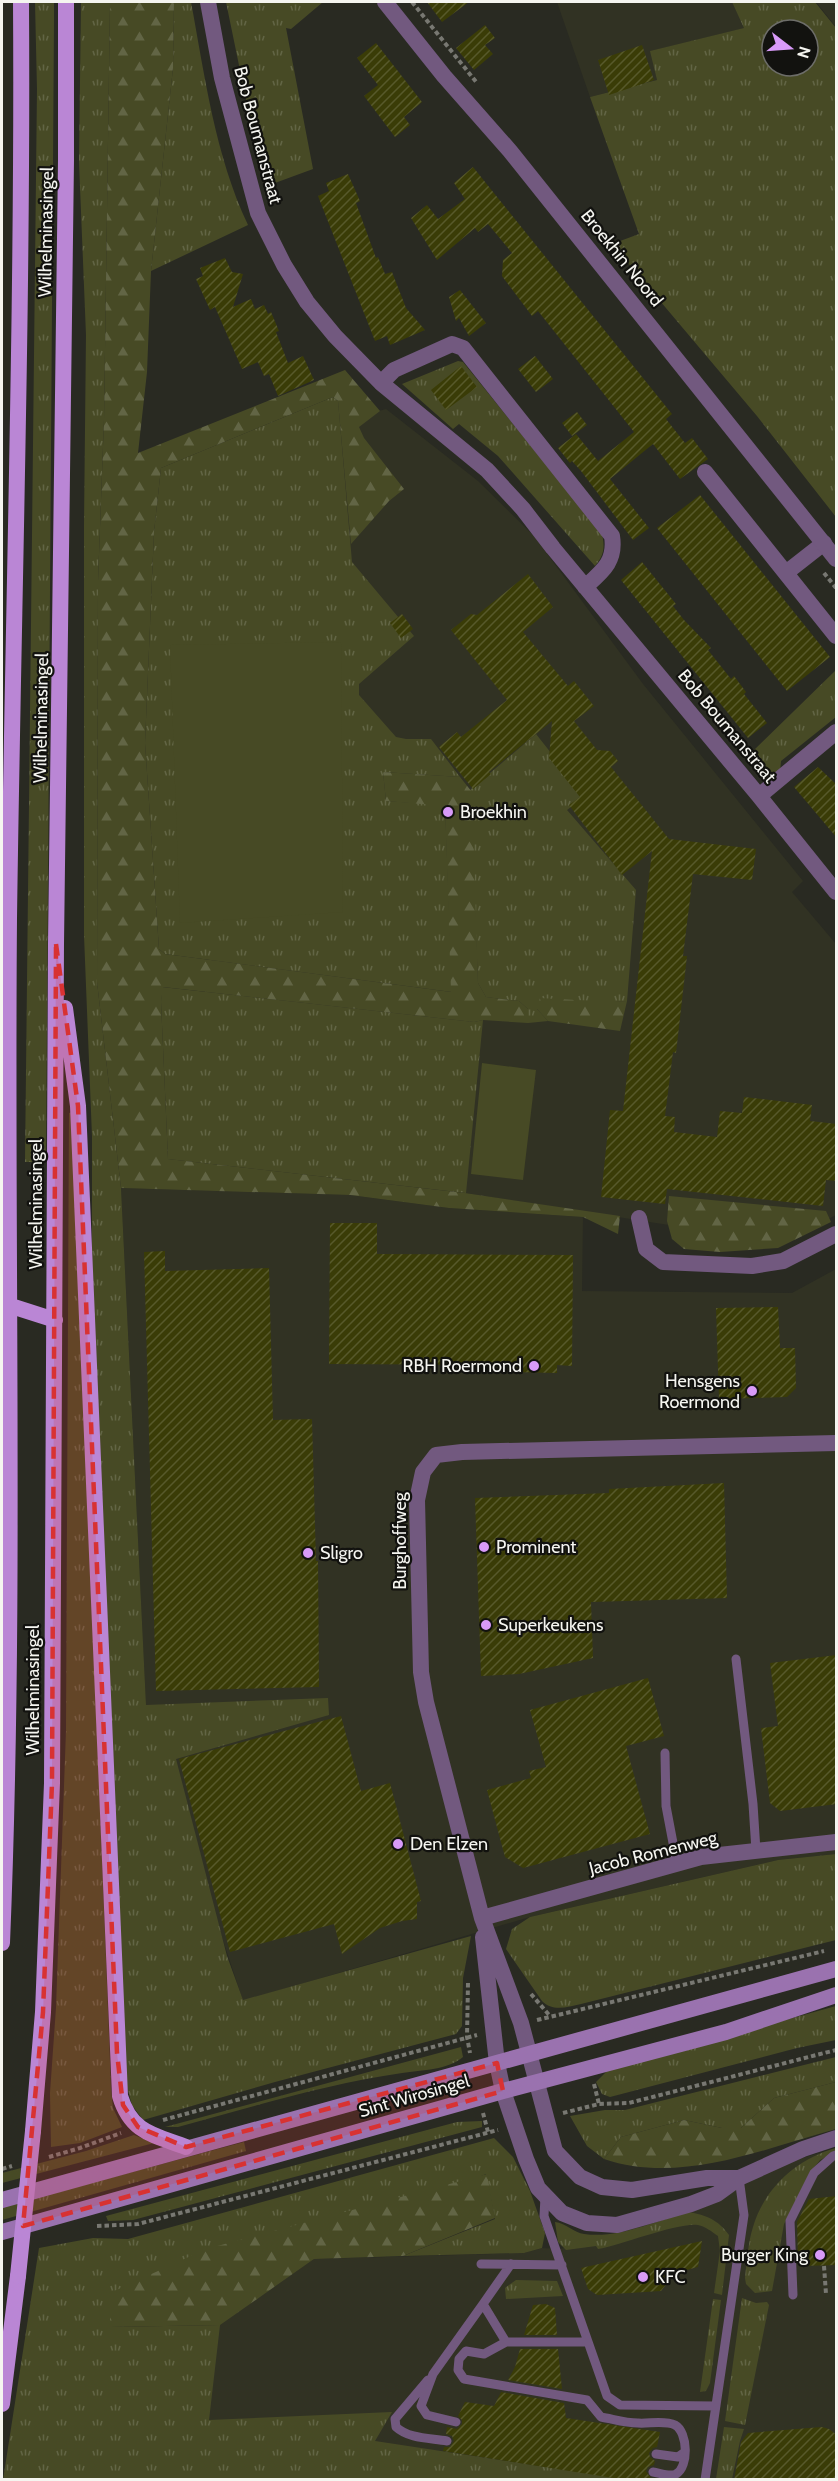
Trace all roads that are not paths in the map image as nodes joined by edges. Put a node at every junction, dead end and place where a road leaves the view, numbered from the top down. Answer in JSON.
{"nodes":[{"id":1,"x":21,"y":2,"type":"edge"},
{"id":2,"x":66,"y":2,"type":"edge"},
{"id":3,"x":208,"y":2,"type":"edge"},
{"id":4,"x":385,"y":2,"type":"edge"},
{"id":5,"x":381,"y":383,"type":"junction"},
{"id":6,"x":705,"y":472,"type":"dead end"},
{"id":7,"x":824,"y":543,"type":"junction"},
{"id":8,"x":837,"y":559,"type":"edge"},
{"id":9,"x":787,"y":572,"type":"junction"},
{"id":10,"x":585,"y":587,"type":"junction"},
{"id":11,"x":837,"y":636,"type":"edge"},
{"id":12,"x":837,"y":732,"type":"edge"},
{"id":13,"x":759,"y":795,"type":"junction"},
{"id":14,"x":837,"y":892,"type":"edge"},
{"id":15,"x":57,"y":944,"type":"junction"},
{"id":16,"x":10,"y":1192,"type":"junction"},
{"id":17,"x":2,"y":1215,"type":"edge"},
{"id":18,"x":639,"y":1218,"type":"dead end"},
{"id":19,"x":837,"y":1234,"type":"edge"},
{"id":20,"x":6,"y":1304,"type":"edge"},
{"id":21,"x":55,"y":1320,"type":"junction"},
{"id":22,"x":6,"y":1325,"type":"edge"},
{"id":23,"x":5,"y":1395,"type":"edge"},
{"id":24,"x":837,"y":1443,"type":"edge"},
{"id":25,"x":735,"y":1659,"type":"dead end"},
{"id":26,"x":665,"y":1753,"type":"dead end"},
{"id":27,"x":837,"y":1842,"type":"edge"},
{"id":28,"x":756,"y":1851,"type":"junction"},
{"id":29,"x":677,"y":1864,"type":"junction"},
{"id":30,"x":482,"y":1918,"type":"junction"},
{"id":31,"x":2,"y":1943,"type":"edge"},
{"id":32,"x":837,"y":1970,"type":"edge"},
{"id":33,"x":837,"y":1995,"type":"edge"},
{"id":34,"x":531,"y":2054,"type":"junction"},
{"id":35,"x":497,"y":2063,"type":"junction"},
{"id":36,"x":538,"y":2083,"type":"junction"},
{"id":37,"x":503,"y":2091,"type":"junction"},
{"id":38,"x":837,"y":2138,"type":"edge"},
{"id":39,"x":186,"y":2147,"type":"junction"},
{"id":40,"x":837,"y":2156,"type":"edge"},
{"id":41,"x":739,"y":2178,"type":"junction"},
{"id":42,"x":545,"y":2197,"type":"junction"},
{"id":43,"x":2,"y":2200,"type":"edge"},
{"id":44,"x":2,"y":2232,"type":"edge"},
{"id":45,"x":481,"y":2264,"type":"dead end"},
{"id":46,"x":511,"y":2264,"type":"junction"},
{"id":47,"x":562,"y":2265,"type":"junction"},
{"id":48,"x":793,"y":2295,"type":"dead end"},
{"id":49,"x":483,"y":2304,"type":"junction"},
{"id":50,"x":507,"y":2342,"type":"junction"},
{"id":51,"x":588,"y":2342,"type":"junction"},
{"id":52,"x":433,"y":2374,"type":"junction"},
{"id":53,"x":2,"y":2404,"type":"edge"},
{"id":54,"x":716,"y":2406,"type":"junction"},
{"id":55,"x":456,"y":2422,"type":"dead end"},
{"id":56,"x":447,"y":2441,"type":"dead end"},
{"id":57,"x":685,"y":2452,"type":"junction"},
{"id":58,"x":656,"y":2454,"type":"dead end"},
{"id":59,"x":653,"y":2472,"type":"dead end"},
{"id":60,"x":705,"y":2480,"type":"edge"}],
"edges":[{"from":1,"to":16,"type":"main road","name":"Wilhelminasingel"},
{"from":2,"to":15,"type":"main road","name":"Wilhelminasingel"},
{"from":3,"to":5,"type":"street","name":"Bob Boumanstraat"},
{"from":4,"to":7,"type":"street","name":"Broekhin Noord"},
{"from":5,"to":10,"type":"street","name":"Bob Boumanstraat"},
{"from":5,"to":10,"type":"street"},
{"from":6,"to":9,"type":"street"},
{"from":7,"to":8,"type":"street","name":"Broekhin Noord"},
{"from":7,"to":9,"type":"street"},
{"from":9,"to":11,"type":"street"},
{"from":10,"to":13,"type":"street","name":"Bob Boumanstraat"},
{"from":12,"to":13,"type":"street"},
{"from":13,"to":14,"type":"street","name":"Bob Boumanstraat"},
{"from":15,"to":21,"type":"main road","name":"Wilhelminasingel"},
{"from":15,"to":39,"type":"main road"},
{"from":16,"to":17,"type":"main road"},
{"from":16,"to":20,"type":"main road","name":"Wilhelminasingel"},
{"from":18,"to":19,"type":"street"},
{"from":20,"to":21,"type":"main road"},
{"from":20,"to":22,"type":"main road","name":"Wilhelminasingel"},
{"from":21,"to":22,"type":"main road"},
{"from":21,"to":53,"type":"main road","name":"Wilhelminasingel","bridge":true},
{"from":22,"to":23,"type":"main road","name":"Wilhelminasingel"},
{"from":23,"to":31,"type":"main road","name":"Wilhelminasingel"},
{"from":24,"to":30,"type":"street","name":"Burghoffweg"},
{"from":25,"to":28,"type":"lane"},
{"from":26,"to":29,"type":"lane"},
{"from":27,"to":28,"type":"street","name":"Jacob Romenweg"},
{"from":28,"to":29,"type":"street","name":"Jacob Romenweg"},
{"from":29,"to":30,"type":"street","name":"Jacob Romenweg"},
{"from":30,"to":34,"type":"street","name":"Burghoffweg"},
{"from":30,"to":35,"type":"street","name":"Burghoffweg"},
{"from":32,"to":34,"type":"main road","name":"Sint Wirosingel"},
{"from":33,"to":36,"type":"main road","name":"Sint Wirosingel"},
{"from":34,"to":35,"type":"main road","name":"Sint Wirosingel"},
{"from":34,"to":36,"type":"street","name":"Burghoffweg"},
{"from":35,"to":37,"type":"street","name":"Burghoffweg"},
{"from":35,"to":39,"type":"main road","name":"Sint Wirosingel"},
{"from":36,"to":37,"type":"main road","name":"Sint Wirosingel"},
{"from":36,"to":41,"type":"street","name":"Burghoffweg"},
{"from":37,"to":42,"type":"street","name":"Burghoffweg"},
{"from":37,"to":44,"type":"main road","name":"Sint Wirosingel"},
{"from":38,"to":41,"type":"street"},
{"from":39,"to":43,"type":"main road","name":"Sint Wirosingel"},
{"from":40,"to":48,"type":"lane"},
{"from":41,"to":42,"type":"street"},
{"from":41,"to":54,"type":"lane"},
{"from":42,"to":47,"type":"lane"},
{"from":45,"to":46,"type":"lane"},
{"from":46,"to":47,"type":"lane"},
{"from":46,"to":49,"type":"lane"},
{"from":47,"to":51,"type":"lane"},
{"from":49,"to":50,"type":"lane"},
{"from":49,"to":52,"type":"lane"},
{"from":50,"to":51,"type":"lane"},
{"from":50,"to":57,"type":"lane"},
{"from":51,"to":54,"type":"lane"},
{"from":52,"to":55,"type":"lane"},
{"from":52,"to":56,"type":"lane"},
{"from":54,"to":60,"type":"lane"},
{"from":57,"to":58,"type":"lane"},
{"from":57,"to":59,"type":"lane"}]}
